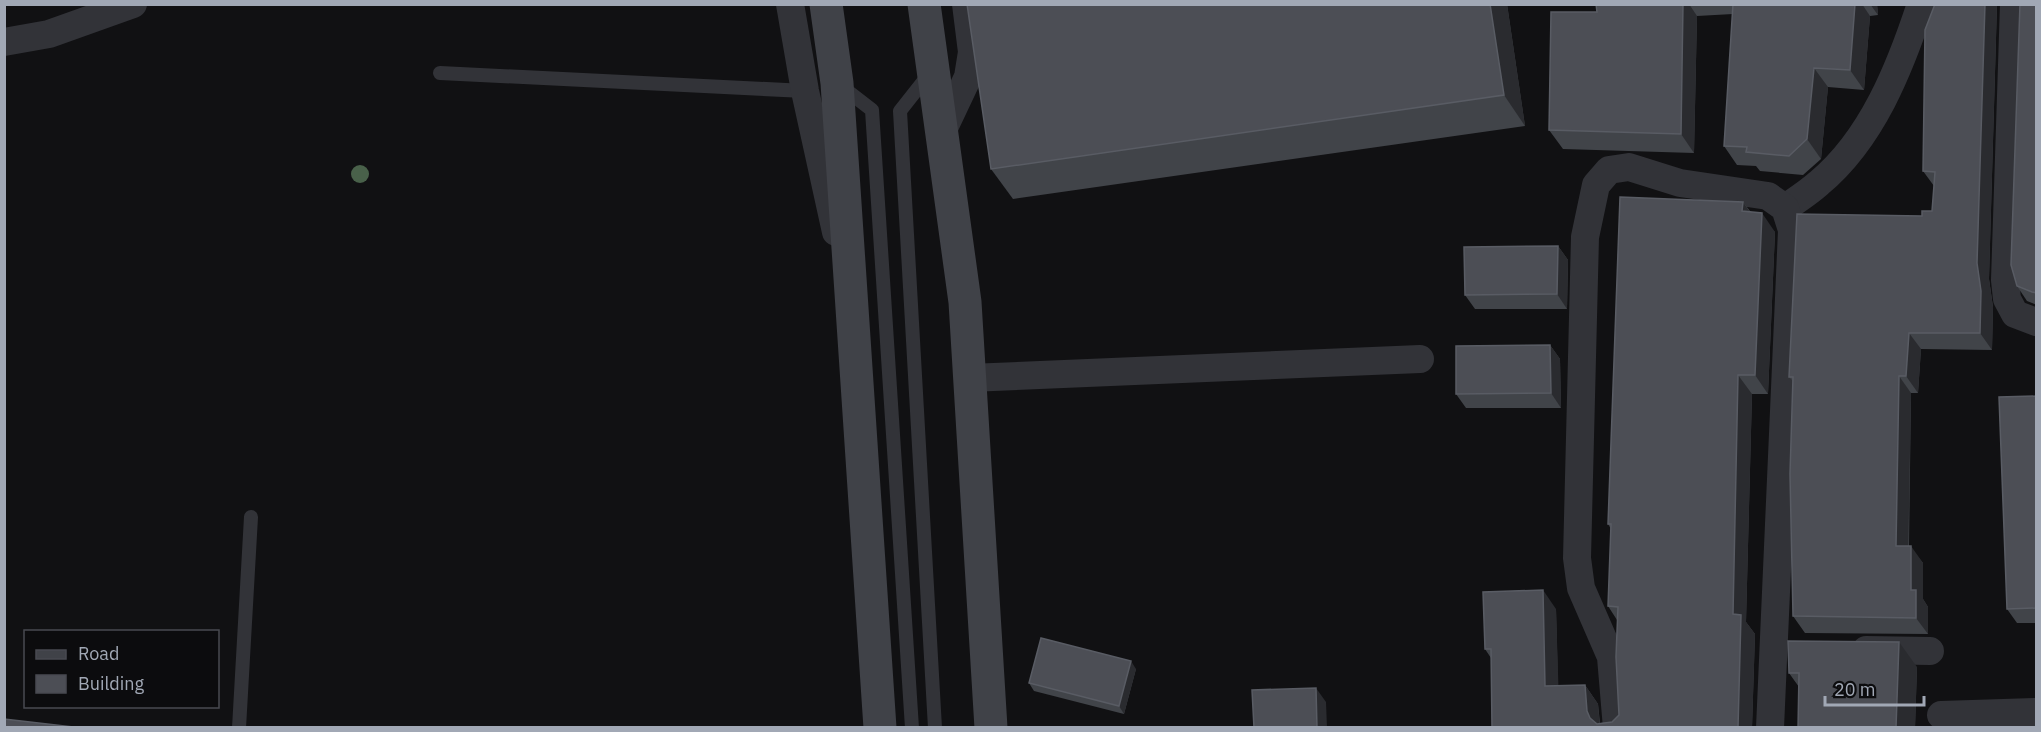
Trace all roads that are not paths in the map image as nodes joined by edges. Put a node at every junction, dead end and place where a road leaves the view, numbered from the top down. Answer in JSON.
{"nodes":[{"id":1,"x":133,"y":4,"type":"edge"},
{"id":2,"x":790,"y":4,"type":"edge"},
{"id":3,"x":826,"y":4,"type":"edge"},
{"id":4,"x":924,"y":4,"type":"edge"},
{"id":5,"x":966,"y":4,"type":"edge"},
{"id":6,"x":1921,"y":4,"type":"edge"},
{"id":7,"x":2014,"y":4,"type":"edge"},
{"id":8,"x":4,"y":42,"type":"edge"},
{"id":9,"x":932,"y":60,"type":"junction"},
{"id":10,"x":835,"y":68,"type":"junction"},
{"id":11,"x":440,"y":73,"type":"dead end"},
{"id":12,"x":805,"y":91,"type":"junction"},
{"id":13,"x":942,"y":132,"type":"junction"},
{"id":14,"x":1785,"y":208,"type":"junction"},
{"id":15,"x":850,"y":293,"type":"junction"},
{"id":16,"x":2037,"y":322,"type":"edge"},
{"id":17,"x":1420,"y":359,"type":"dead end"},
{"id":18,"x":969,"y":378,"type":"junction"},
{"id":19,"x":251,"y":517,"type":"dead end"},
{"id":20,"x":1840,"y":650,"type":"edge"},
{"id":21,"x":1930,"y":651,"type":"dead end"},
{"id":22,"x":2037,"y":712,"type":"edge"},
{"id":23,"x":1941,"y":715,"type":"dead end"},
{"id":24,"x":239,"y":728,"type":"edge"},
{"id":25,"x":880,"y":728,"type":"edge"},
{"id":26,"x":912,"y":728,"type":"edge"},
{"id":27,"x":935,"y":728,"type":"edge"},
{"id":28,"x":991,"y":728,"type":"edge"},
{"id":29,"x":1617,"y":728,"type":"edge"},
{"id":30,"x":1770,"y":728,"type":"edge"}],
"edges":[{"from":1,"to":8,"type":"street"},
{"from":2,"to":12,"type":"street"},
{"from":3,"to":10,"type":"main road"},
{"from":4,"to":9,"type":"main road"},
{"from":5,"to":13,"type":"street"},
{"from":6,"to":14,"type":"street"},
{"from":7,"to":16,"type":"street"},
{"from":9,"to":13,"type":"main road"},
{"from":9,"to":27,"type":"lane"},
{"from":10,"to":15,"type":"main road"},
{"from":10,"to":26,"type":"lane"},
{"from":11,"to":12,"type":"lane"},
{"from":12,"to":15,"type":"street"},
{"from":13,"to":18,"type":"main road"},
{"from":14,"to":29,"type":"street"},
{"from":14,"to":30,"type":"street"},
{"from":15,"to":25,"type":"main road"},
{"from":17,"to":18,"type":"street"},
{"from":18,"to":28,"type":"main road"},
{"from":19,"to":24,"type":"lane"},
{"from":20,"to":21,"type":"street"},
{"from":22,"to":23,"type":"street"}]}
